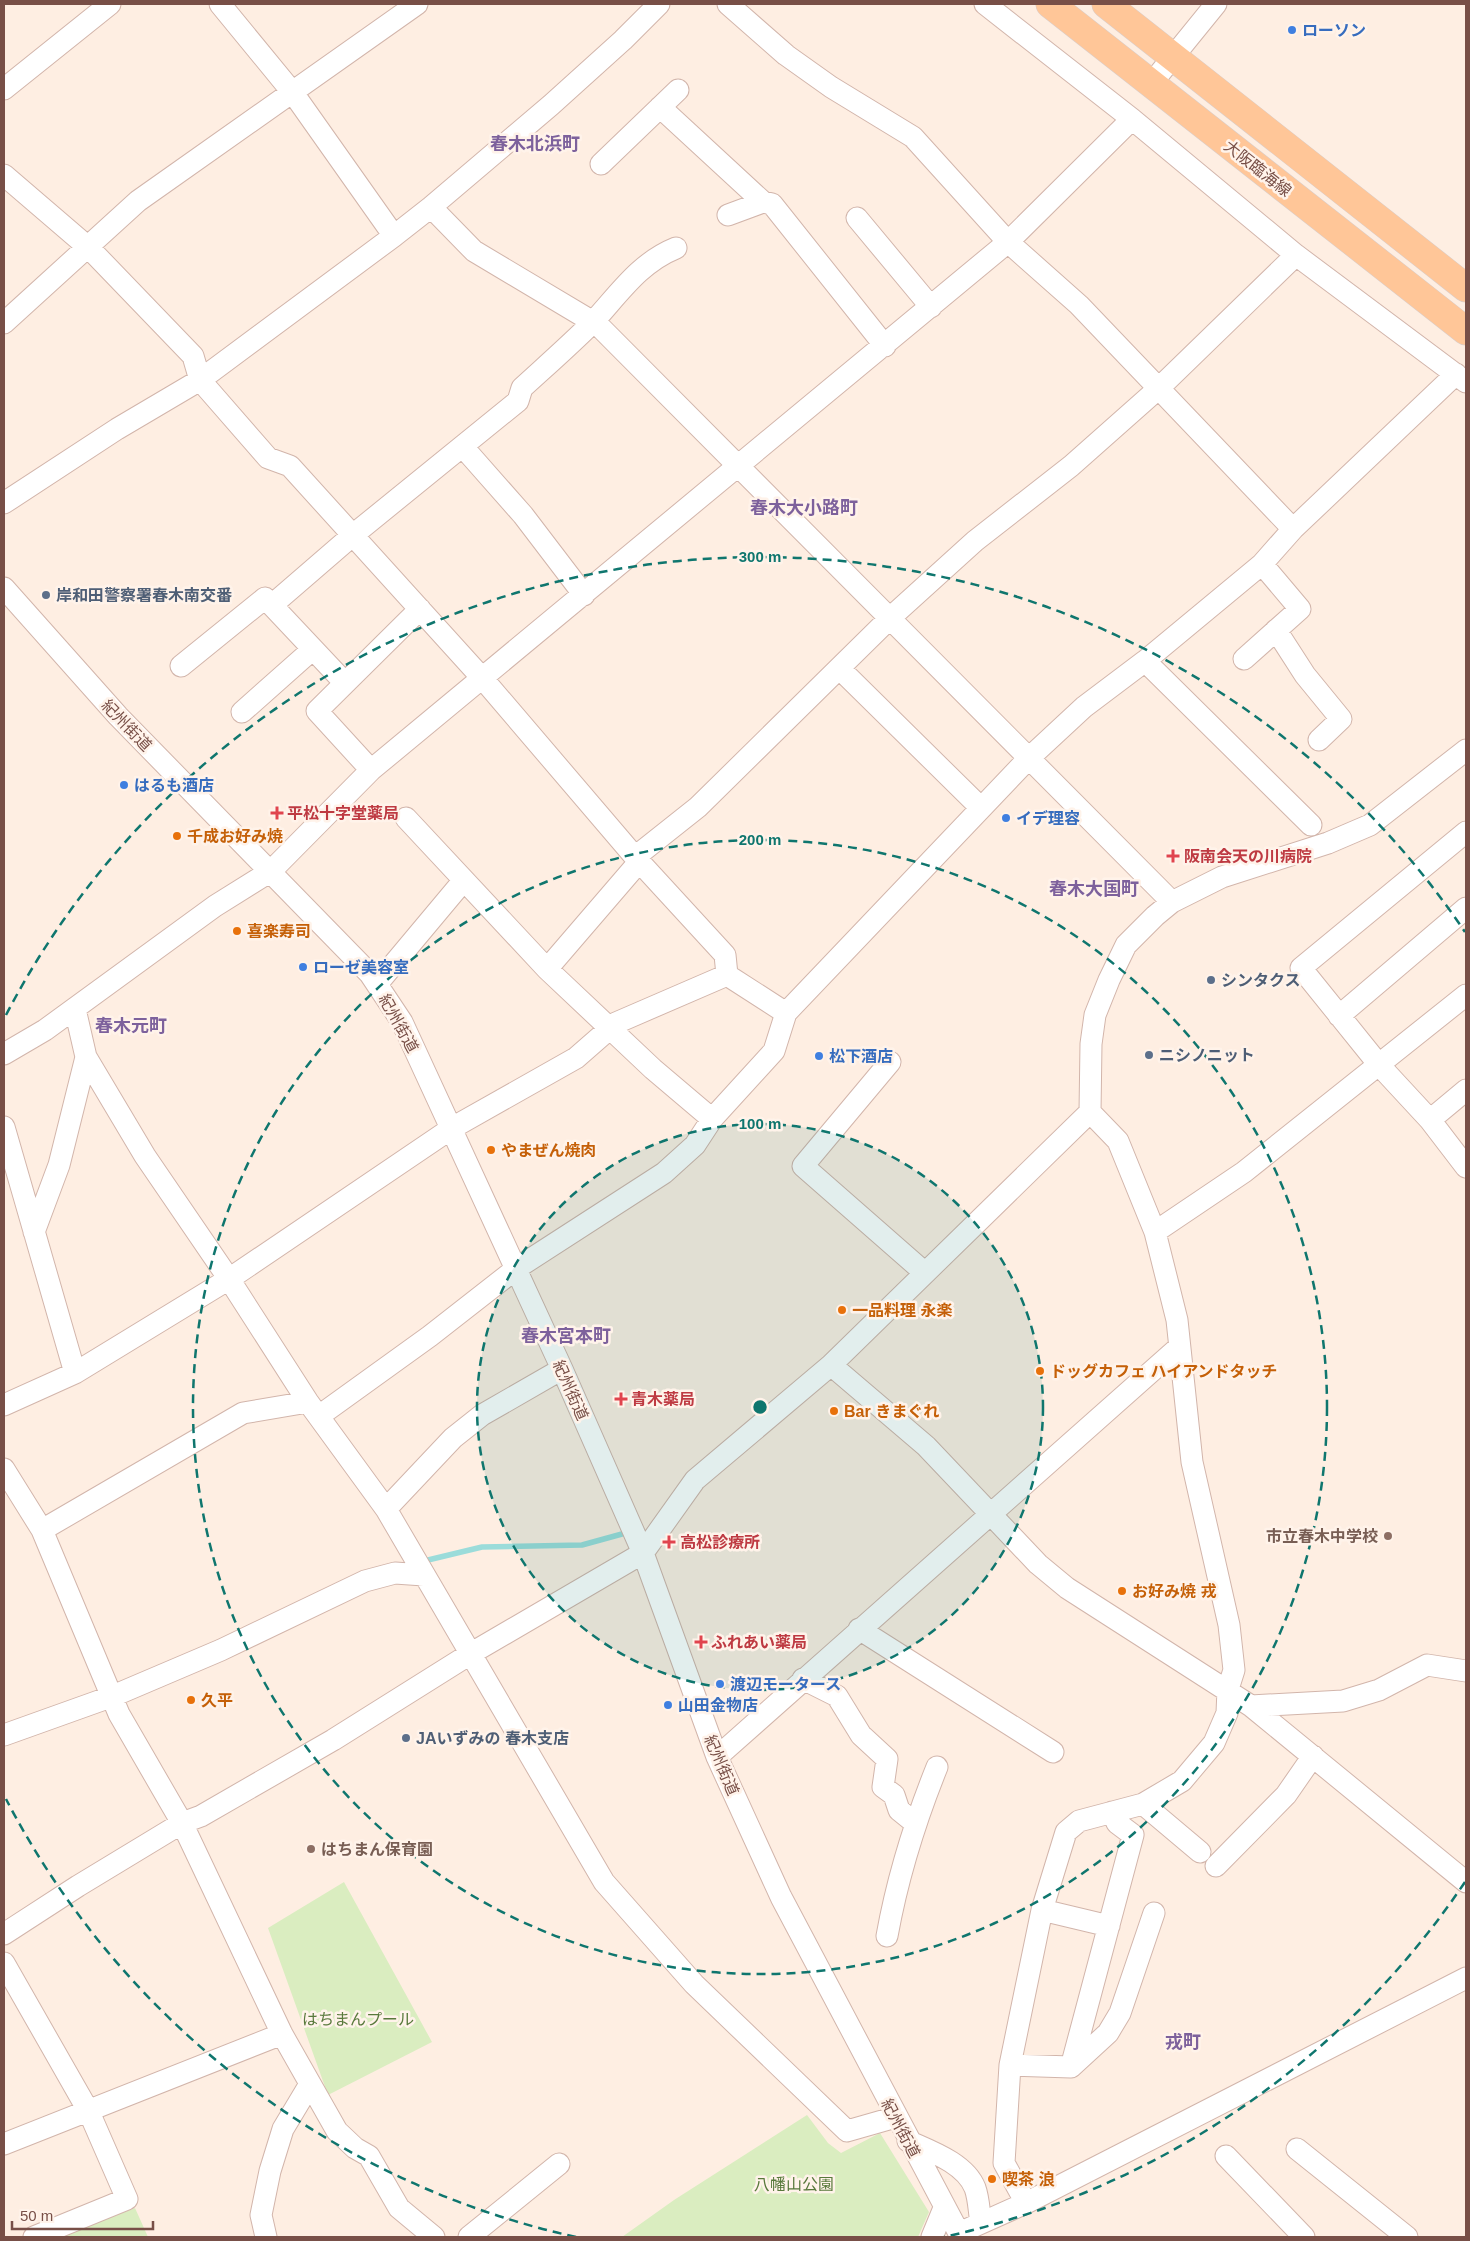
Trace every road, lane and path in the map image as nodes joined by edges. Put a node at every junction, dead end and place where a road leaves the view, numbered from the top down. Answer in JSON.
{"nodes":[{"id":1,"x":110,"y":4,"type":"edge"},
{"id":2,"x":220,"y":4,"type":"edge"},
{"id":3,"x":417,"y":4,"type":"edge"},
{"id":4,"x":658,"y":4,"type":"edge"},
{"id":5,"x":728,"y":4,"type":"edge"},
{"id":6,"x":985,"y":4,"type":"edge"},
{"id":7,"x":1050,"y":4,"type":"edge"},
{"id":8,"x":1106,"y":4,"type":"edge"},
{"id":9,"x":1216,"y":4,"type":"edge"},
{"id":10,"x":1172,"y":57,"type":"junction"},
{"id":11,"x":1150,"y":84,"type":"junction"},
{"id":12,"x":4,"y":89,"type":"edge"},
{"id":13,"x":678,"y":90,"type":"dead end"},
{"id":14,"x":293,"y":93,"type":"junction"},
{"id":15,"x":660,"y":107,"type":"junction"},
{"id":16,"x":1132,"y":119,"type":"junction"},
{"id":17,"x":601,"y":164,"type":"dead end"},
{"id":18,"x":4,"y":175,"type":"edge"},
{"id":19,"x":763,"y":202,"type":"junction"},
{"id":20,"x":432,"y":207,"type":"junction"},
{"id":21,"x":728,"y":215,"type":"dead end"},
{"id":22,"x":857,"y":218,"type":"dead end"},
{"id":23,"x":394,"y":236,"type":"junction"},
{"id":24,"x":1008,"y":242,"type":"junction"},
{"id":25,"x":89,"y":248,"type":"junction"},
{"id":26,"x":676,"y":248,"type":"dead end"},
{"id":27,"x":1296,"y":255,"type":"junction"},
{"id":28,"x":1466,"y":288,"type":"edge"},
{"id":29,"x":931,"y":307,"type":"junction"},
{"id":30,"x":593,"y":322,"type":"junction"},
{"id":31,"x":4,"y":323,"type":"edge"},
{"id":32,"x":1466,"y":332,"type":"edge"},
{"id":33,"x":885,"y":346,"type":"junction"},
{"id":34,"x":1461,"y":378,"type":"edge"},
{"id":35,"x":200,"y":380,"type":"junction"},
{"id":36,"x":1159,"y":388,"type":"junction"},
{"id":37,"x":463,"y":447,"type":"junction"},
{"id":38,"x":738,"y":465,"type":"junction"},
{"id":39,"x":4,"y":503,"type":"edge"},
{"id":40,"x":1294,"y":529,"type":"junction"},
{"id":41,"x":354,"y":536,"type":"junction"},
{"id":42,"x":1262,"y":564,"type":"junction"},
{"id":43,"x":4,"y":588,"type":"edge"},
{"id":44,"x":584,"y":594,"type":"junction"},
{"id":45,"x":272,"y":605,"type":"junction"},
{"id":46,"x":420,"y":609,"type":"junction"},
{"id":47,"x":890,"y":618,"type":"junction"},
{"id":48,"x":1276,"y":630,"type":"junction"},
{"id":49,"x":313,"y":649,"type":"junction"},
{"id":50,"x":1244,"y":659,"type":"dead end"},
{"id":51,"x":1145,"y":661,"type":"junction"},
{"id":52,"x":181,"y":666,"type":"dead end"},
{"id":53,"x":840,"y":669,"type":"junction"},
{"id":54,"x":483,"y":678,"type":"junction"},
{"id":55,"x":345,"y":683,"type":"junction"},
{"id":56,"x":242,"y":712,"type":"dead end"},
{"id":57,"x":1319,"y":740,"type":"dead end"},
{"id":58,"x":1466,"y":750,"type":"edge"},
{"id":59,"x":1028,"y":759,"type":"junction"},
{"id":60,"x":371,"y":770,"type":"junction"},
{"id":61,"x":982,"y":808,"type":"junction"},
{"id":62,"x":406,"y":818,"type":"dead end"},
{"id":63,"x":1311,"y":825,"type":"dead end"},
{"id":64,"x":1466,"y":832,"type":"edge"},
{"id":65,"x":637,"y":860,"type":"junction"},
{"id":66,"x":271,"y":871,"type":"junction"},
{"id":67,"x":464,"y":880,"type":"junction"},
{"id":68,"x":1172,"y":902,"type":"junction"},
{"id":69,"x":1466,"y":908,"type":"edge"},
{"id":70,"x":547,"y":969,"type":"junction"},
{"id":71,"x":727,"y":976,"type":"junction"},
{"id":72,"x":377,"y":984,"type":"junction"},
{"id":73,"x":1466,"y":995,"type":"edge"},
{"id":74,"x":75,"y":1009,"type":"junction"},
{"id":75,"x":786,"y":1013,"type":"junction"},
{"id":76,"x":1339,"y":1016,"type":"junction"},
{"id":77,"x":610,"y":1028,"type":"junction"},
{"id":78,"x":4,"y":1054,"type":"edge"},
{"id":79,"x":86,"y":1057,"type":"junction"},
{"id":80,"x":890,"y":1062,"type":"dead end"},
{"id":81,"x":1380,"y":1066,"type":"junction"},
{"id":82,"x":1466,"y":1090,"type":"edge"},
{"id":83,"x":1090,"y":1112,"type":"junction"},
{"id":84,"x":712,"y":1119,"type":"junction"},
{"id":85,"x":1430,"y":1120,"type":"junction"},
{"id":86,"x":4,"y":1127,"type":"edge"},
{"id":87,"x":452,"y":1128,"type":"junction"},
{"id":88,"x":1466,"y":1167,"type":"edge"},
{"id":89,"x":34,"y":1232,"type":"junction"},
{"id":90,"x":1156,"y":1232,"type":"junction"},
{"id":91,"x":517,"y":1268,"type":"junction"},
{"id":92,"x":925,"y":1273,"type":"junction"},
{"id":93,"x":229,"y":1279,"type":"junction"},
{"id":94,"x":1179,"y":1347,"type":"junction"},
{"id":95,"x":831,"y":1365,"type":"junction"},
{"id":96,"x":562,"y":1370,"type":"junction"},
{"id":97,"x":75,"y":1372,"type":"junction"},
{"id":98,"x":4,"y":1405,"type":"edge"},
{"id":99,"x":313,"y":1409,"type":"junction"},
{"id":100,"x":4,"y":1469,"type":"edge"},
{"id":101,"x":386,"y":1509,"type":"junction"},
{"id":102,"x":990,"y":1513,"type":"junction"},
{"id":103,"x":42,"y":1530,"type":"junction"},
{"id":104,"x":643,"y":1553,"type":"junction"},
{"id":105,"x":424,"y":1575,"type":"junction"},
{"id":106,"x":860,"y":1629,"type":"junction"},
{"id":107,"x":470,"y":1654,"type":"junction"},
{"id":108,"x":1466,"y":1671,"type":"edge"},
{"id":109,"x":803,"y":1679,"type":"junction"},
{"id":110,"x":1228,"y":1689,"type":"junction"},
{"id":111,"x":113,"y":1696,"type":"junction"},
{"id":112,"x":1251,"y":1706,"type":"junction"},
{"id":113,"x":4,"y":1735,"type":"edge"},
{"id":114,"x":1052,"y":1752,"type":"dead end"},
{"id":115,"x":1313,"y":1756,"type":"junction"},
{"id":116,"x":716,"y":1757,"type":"junction"},
{"id":117,"x":937,"y":1767,"type":"dead end"},
{"id":118,"x":1143,"y":1804,"type":"junction"},
{"id":119,"x":1112,"y":1812,"type":"junction"},
{"id":120,"x":182,"y":1823,"type":"junction"},
{"id":121,"x":915,"y":1823,"type":"junction"},
{"id":122,"x":1466,"y":1882,"type":"edge"},
{"id":123,"x":1042,"y":1910,"type":"junction"},
{"id":124,"x":1154,"y":1913,"type":"dead end"},
{"id":125,"x":1109,"y":1926,"type":"junction"},
{"id":126,"x":4,"y":1934,"type":"edge"},
{"id":127,"x":887,"y":1936,"type":"dead end"},
{"id":128,"x":4,"y":1963,"type":"edge"},
{"id":129,"x":1466,"y":1978,"type":"edge"},
{"id":130,"x":282,"y":2034,"type":"junction"},
{"id":131,"x":1010,"y":2065,"type":"junction"},
{"id":132,"x":1071,"y":2067,"type":"junction"},
{"id":133,"x":310,"y":2084,"type":"junction"},
{"id":134,"x":89,"y":2112,"type":"junction"},
{"id":135,"x":896,"y":2117,"type":"junction"},
{"id":136,"x":908,"y":2141,"type":"junction"},
{"id":137,"x":4,"y":2144,"type":"edge"},
{"id":138,"x":1297,"y":2149,"type":"dead end"},
{"id":139,"x":1226,"y":2156,"type":"dead end"},
{"id":140,"x":559,"y":2164,"type":"dead end"},
{"id":141,"x":1026,"y":2203,"type":"junction"},
{"id":142,"x":944,"y":2208,"type":"junction"},
{"id":143,"x":981,"y":2223,"type":"junction"},
{"id":144,"x":960,"y":2235,"type":"edge"},
{"id":145,"x":34,"y":2237,"type":"edge"},
{"id":146,"x":266,"y":2237,"type":"edge"},
{"id":147,"x":434,"y":2237,"type":"edge"},
{"id":148,"x":469,"y":2237,"type":"edge"},
{"id":149,"x":932,"y":2237,"type":"edge"},
{"id":150,"x":1304,"y":2237,"type":"edge"},
{"id":151,"x":1407,"y":2237,"type":"edge"}],
"edges":[{"from":1,"to":12,"type":"street"},
{"from":2,"to":14,"type":"street"},
{"from":3,"to":14,"type":"street"},
{"from":4,"to":20,"type":"street"},
{"from":5,"to":24,"type":"street"},
{"from":6,"to":16,"type":"street"},
{"from":7,"to":11,"type":"main road","name":"大阪臨海線"},
{"from":8,"to":10,"type":"main road","name":"大阪臨海線"},
{"from":9,"to":10,"type":"street"},
{"from":10,"to":11,"type":"street"},
{"from":10,"to":28,"type":"main road","name":"大阪臨海線"},
{"from":11,"to":32,"type":"main road","name":"大阪臨海線"},
{"from":13,"to":15,"type":"street"},
{"from":14,"to":23,"type":"street"},
{"from":14,"to":25,"type":"street"},
{"from":15,"to":17,"type":"street"},
{"from":15,"to":19,"type":"street"},
{"from":16,"to":24,"type":"street"},
{"from":16,"to":27,"type":"street"},
{"from":18,"to":25,"type":"street"},
{"from":19,"to":21,"type":"street"},
{"from":19,"to":33,"type":"street"},
{"from":20,"to":23,"type":"street"},
{"from":20,"to":30,"type":"street"},
{"from":22,"to":29,"type":"street"},
{"from":23,"to":35,"type":"street"},
{"from":24,"to":29,"type":"street"},
{"from":24,"to":36,"type":"street"},
{"from":25,"to":31,"type":"street"},
{"from":25,"to":35,"type":"street"},
{"from":26,"to":30,"type":"street"},
{"from":27,"to":34,"type":"street"},
{"from":27,"to":36,"type":"street"},
{"from":29,"to":33,"type":"street"},
{"from":30,"to":37,"type":"street"},
{"from":30,"to":38,"type":"street"},
{"from":33,"to":38,"type":"street"},
{"from":34,"to":40,"type":"street"},
{"from":35,"to":39,"type":"street"},
{"from":35,"to":41,"type":"street"},
{"from":36,"to":40,"type":"street"},
{"from":36,"to":47,"type":"street"},
{"from":37,"to":41,"type":"street"},
{"from":37,"to":44,"type":"street"},
{"from":38,"to":44,"type":"street"},
{"from":38,"to":47,"type":"street"},
{"from":40,"to":42,"type":"street"},
{"from":41,"to":45,"type":"street"},
{"from":41,"to":46,"type":"street"},
{"from":42,"to":48,"type":"street"},
{"from":42,"to":51,"type":"street"},
{"from":43,"to":66,"type":"street","name":"紀州街道"},
{"from":44,"to":54,"type":"street"},
{"from":45,"to":49,"type":"street"},
{"from":45,"to":52,"type":"street"},
{"from":46,"to":54,"type":"street"},
{"from":46,"to":55,"type":"street"},
{"from":47,"to":53,"type":"street"},
{"from":47,"to":59,"type":"street"},
{"from":48,"to":50,"type":"street"},
{"from":48,"to":57,"type":"street"},
{"from":49,"to":55,"type":"street"},
{"from":49,"to":56,"type":"street"},
{"from":51,"to":59,"type":"street"},
{"from":51,"to":63,"type":"street"},
{"from":53,"to":61,"type":"street"},
{"from":53,"to":65,"type":"street"},
{"from":54,"to":60,"type":"street"},
{"from":54,"to":65,"type":"street"},
{"from":55,"to":60,"type":"street"},
{"from":58,"to":68,"type":"street"},
{"from":59,"to":61,"type":"street"},
{"from":59,"to":68,"type":"street"},
{"from":60,"to":66,"type":"street"},
{"from":61,"to":75,"type":"street"},
{"from":62,"to":67,"type":"street"},
{"from":64,"to":76,"type":"street"},
{"from":65,"to":70,"type":"street"},
{"from":65,"to":71,"type":"street"},
{"from":66,"to":72,"type":"street","name":"紀州街道"},
{"from":66,"to":74,"type":"street"},
{"from":67,"to":70,"type":"street"},
{"from":67,"to":72,"type":"street"},
{"from":68,"to":83,"type":"street"},
{"from":69,"to":76,"type":"street"},
{"from":70,"to":77,"type":"street"},
{"from":71,"to":75,"type":"street"},
{"from":71,"to":77,"type":"street"},
{"from":72,"to":87,"type":"street","name":"紀州街道"},
{"from":73,"to":81,"type":"street"},
{"from":74,"to":78,"type":"street"},
{"from":74,"to":79,"type":"street"},
{"from":75,"to":84,"type":"street"},
{"from":76,"to":81,"type":"street"},
{"from":77,"to":84,"type":"street"},
{"from":77,"to":87,"type":"street"},
{"from":79,"to":89,"type":"street"},
{"from":79,"to":93,"type":"street"},
{"from":80,"to":92,"type":"street"},
{"from":81,"to":85,"type":"street"},
{"from":81,"to":90,"type":"street"},
{"from":82,"to":85,"type":"street"},
{"from":83,"to":90,"type":"street"},
{"from":83,"to":92,"type":"street"},
{"from":84,"to":91,"type":"street"},
{"from":85,"to":88,"type":"street"},
{"from":86,"to":89,"type":"street"},
{"from":87,"to":91,"type":"street","name":"紀州街道"},
{"from":87,"to":93,"type":"street"},
{"from":89,"to":97,"type":"street"},
{"from":90,"to":94,"type":"street"},
{"from":91,"to":96,"type":"street","name":"紀州街道"},
{"from":91,"to":99,"type":"street"},
{"from":92,"to":95,"type":"street"},
{"from":93,"to":97,"type":"street"},
{"from":93,"to":99,"type":"street"},
{"from":94,"to":102,"type":"street"},
{"from":94,"to":110,"type":"street"},
{"from":95,"to":102,"type":"street"},
{"from":95,"to":104,"type":"street"},
{"from":96,"to":101,"type":"street"},
{"from":96,"to":104,"type":"street","name":"紀州街道"},
{"from":97,"to":98,"type":"street"},
{"from":99,"to":101,"type":"street"},
{"from":99,"to":103,"type":"street"},
{"from":100,"to":103,"type":"street"},
{"from":101,"to":105,"type":"street"},
{"from":102,"to":106,"type":"street"},
{"from":102,"to":110,"type":"street"},
{"from":103,"to":111,"type":"street"},
{"from":104,"to":107,"type":"street"},
{"from":104,"to":116,"type":"street","name":"紀州街道"},
{"from":105,"to":107,"type":"street"},
{"from":105,"to":111,"type":"street"},
{"from":106,"to":109,"type":"street"},
{"from":106,"to":114,"type":"street"},
{"from":107,"to":120,"type":"street"},
{"from":107,"to":135,"type":"street"},
{"from":108,"to":112,"type":"street"},
{"from":109,"to":116,"type":"street"},
{"from":109,"to":121,"type":"street"},
{"from":110,"to":112,"type":"street"},
{"from":110,"to":118,"type":"street"},
{"from":111,"to":113,"type":"street"},
{"from":111,"to":120,"type":"street"},
{"from":112,"to":115,"type":"street"},
{"from":115,"to":118,"type":"street"},
{"from":115,"to":122,"type":"street"},
{"from":116,"to":135,"type":"street","name":"紀州街道"},
{"from":117,"to":121,"type":"street"},
{"from":118,"to":119,"type":"street"},
{"from":119,"to":123,"type":"street"},
{"from":119,"to":125,"type":"street"},
{"from":120,"to":126,"type":"street"},
{"from":120,"to":130,"type":"street"},
{"from":121,"to":127,"type":"street"},
{"from":123,"to":125,"type":"street"},
{"from":123,"to":131,"type":"street"},
{"from":124,"to":132,"type":"street"},
{"from":125,"to":132,"type":"street"},
{"from":128,"to":134,"type":"street"},
{"from":129,"to":141,"type":"street"},
{"from":130,"to":133,"type":"street"},
{"from":130,"to":134,"type":"street"},
{"from":131,"to":132,"type":"street"},
{"from":131,"to":141,"type":"street"},
{"from":133,"to":146,"type":"street"},
{"from":133,"to":147,"type":"street"},
{"from":134,"to":137,"type":"street"},
{"from":134,"to":145,"type":"street"},
{"from":135,"to":136,"type":"street","name":"紀州街道"},
{"from":136,"to":142,"type":"street","name":"紀州街道"},
{"from":136,"to":143,"type":"street"},
{"from":138,"to":151,"type":"street"},
{"from":139,"to":150,"type":"street"},
{"from":140,"to":148,"type":"street"},
{"from":141,"to":143,"type":"street"},
{"from":142,"to":144,"type":"street","name":"紀州街道"},
{"from":142,"to":149,"type":"street"},
{"from":143,"to":144,"type":"street"}]}
